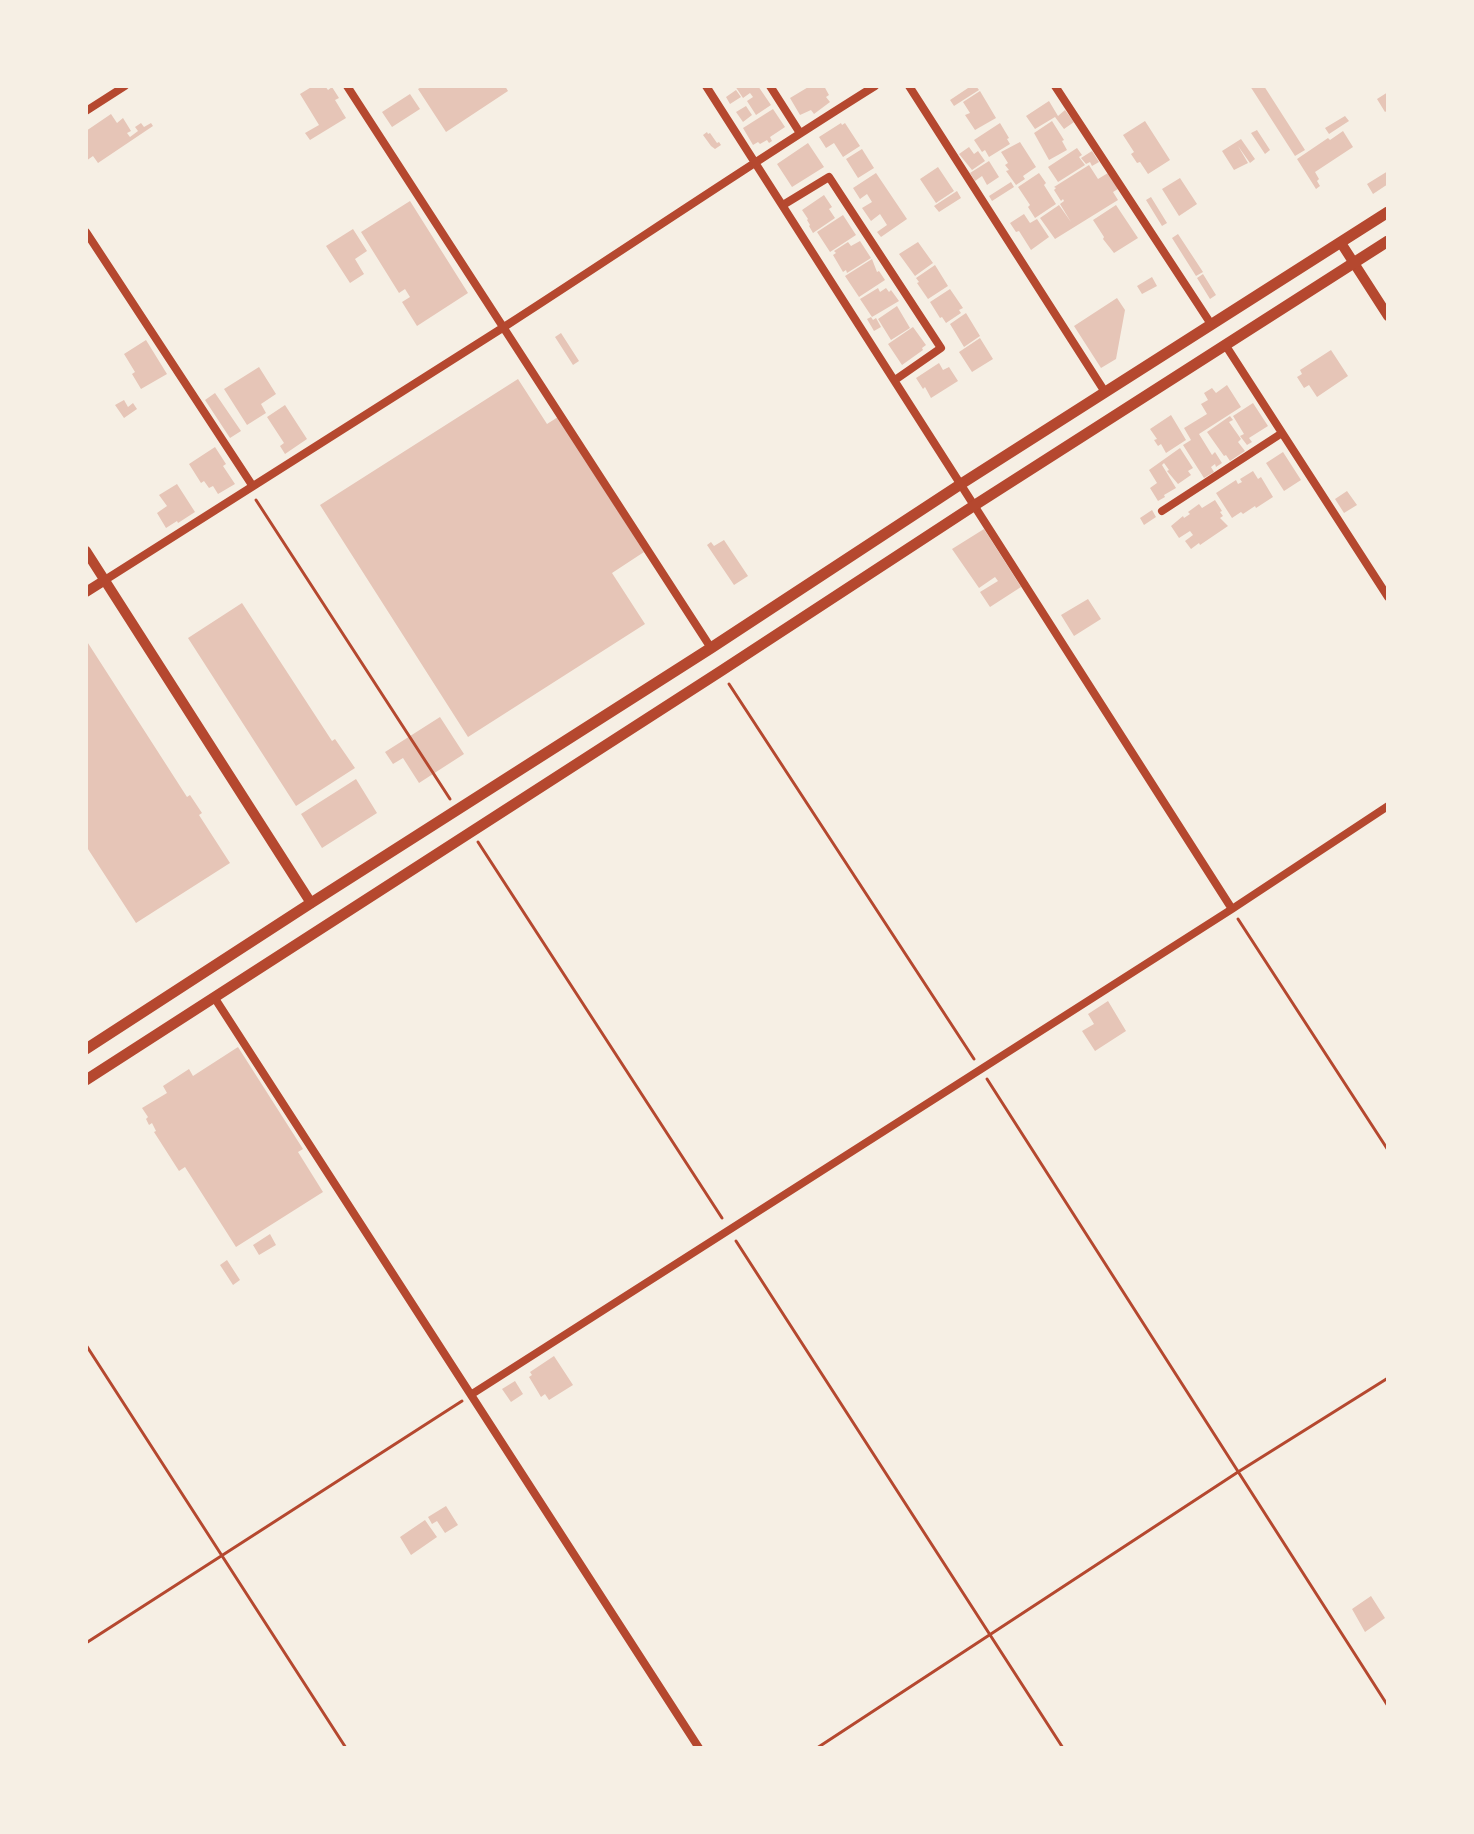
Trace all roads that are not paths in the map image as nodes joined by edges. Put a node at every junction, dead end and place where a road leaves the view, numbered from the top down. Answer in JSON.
{"nodes":[{"id":1,"x":125,"y":86,"type":"edge"},
{"id":2,"x":347,"y":86,"type":"edge"},
{"id":3,"x":706,"y":86,"type":"edge"},
{"id":4,"x":770,"y":86,"type":"edge"},
{"id":5,"x":875,"y":86,"type":"edge"},
{"id":6,"x":909,"y":86,"type":"edge"},
{"id":7,"x":1055,"y":86,"type":"edge"},
{"id":8,"x":86,"y":111,"type":"edge"},
{"id":9,"x":800,"y":133,"type":"junction"},
{"id":10,"x":755,"y":162,"type":"junction"},
{"id":11,"x":783,"y":205,"type":"junction"},
{"id":12,"x":1388,"y":212,"type":"edge"},
{"id":13,"x":86,"y":232,"type":"edge"},
{"id":14,"x":1388,"y":241,"type":"edge"},
{"id":15,"x":1341,"y":243,"type":"junction"},
{"id":16,"x":1355,"y":263,"type":"junction"},
{"id":17,"x":1388,"y":316,"type":"edge"},
{"id":18,"x":1211,"y":324,"type":"junction"},
{"id":19,"x":503,"y":328,"type":"junction"},
{"id":20,"x":1226,"y":346,"type":"junction"},
{"id":21,"x":895,"y":380,"type":"junction"},
{"id":22,"x":1105,"y":392,"type":"junction"},
{"id":23,"x":1282,"y":433,"type":"junction"},
{"id":24,"x":961,"y":484,"type":"junction"},
{"id":25,"x":252,"y":485,"type":"junction"},
{"id":26,"x":975,"y":505,"type":"junction"},
{"id":27,"x":1162,"y":511,"type":"dead end"},
{"id":28,"x":86,"y":551,"type":"edge"},
{"id":29,"x":105,"y":580,"type":"junction"},
{"id":30,"x":86,"y":592,"type":"edge"},
{"id":31,"x":1388,"y":597,"type":"edge"},
{"id":32,"x":711,"y":648,"type":"junction"},
{"id":33,"x":1388,"y":806,"type":"edge"},
{"id":34,"x":311,"y":903,"type":"junction"},
{"id":35,"x":1232,"y":909,"type":"junction"},
{"id":36,"x":214,"y":997,"type":"junction"},
{"id":37,"x":86,"y":1049,"type":"edge"},
{"id":38,"x":86,"y":1080,"type":"edge"},
{"id":39,"x":472,"y":1394,"type":"junction"},
{"id":40,"x":699,"y":1748,"type":"edge"}],
"edges":[{"from":1,"to":8,"type":"street"},
{"from":2,"to":19,"type":"street"},
{"from":3,"to":10,"type":"street"},
{"from":4,"to":9,"type":"street"},
{"from":5,"to":9,"type":"street"},
{"from":6,"to":22,"type":"street"},
{"from":7,"to":18,"type":"street"},
{"from":9,"to":10,"type":"street"},
{"from":10,"to":11,"type":"street"},
{"from":10,"to":19,"type":"street"},
{"from":11,"to":21,"type":"street"},
{"from":11,"to":21,"type":"street"},
{"from":12,"to":15,"type":"main road"},
{"from":13,"to":25,"type":"street"},
{"from":14,"to":16,"type":"main road"},
{"from":15,"to":16,"type":"street"},
{"from":15,"to":18,"type":"main road"},
{"from":16,"to":17,"type":"street"},
{"from":16,"to":20,"type":"main road"},
{"from":18,"to":22,"type":"main road"},
{"from":19,"to":25,"type":"street"},
{"from":19,"to":32,"type":"street"},
{"from":20,"to":23,"type":"street"},
{"from":20,"to":26,"type":"main road"},
{"from":21,"to":24,"type":"street"},
{"from":22,"to":24,"type":"main road"},
{"from":23,"to":27,"type":"street"},
{"from":23,"to":31,"type":"street"},
{"from":24,"to":26,"type":"street"},
{"from":24,"to":32,"type":"main road"},
{"from":25,"to":29,"type":"street"},
{"from":26,"to":35,"type":"street"},
{"from":26,"to":36,"type":"main road"},
{"from":28,"to":29,"type":"street"},
{"from":29,"to":30,"type":"street"},
{"from":29,"to":34,"type":"street"},
{"from":32,"to":34,"type":"main road"},
{"from":33,"to":35,"type":"street"},
{"from":34,"to":37,"type":"main road"},
{"from":35,"to":39,"type":"street"},
{"from":36,"to":38,"type":"main road"},
{"from":36,"to":39,"type":"street"},
{"from":39,"to":40,"type":"street"}]}
